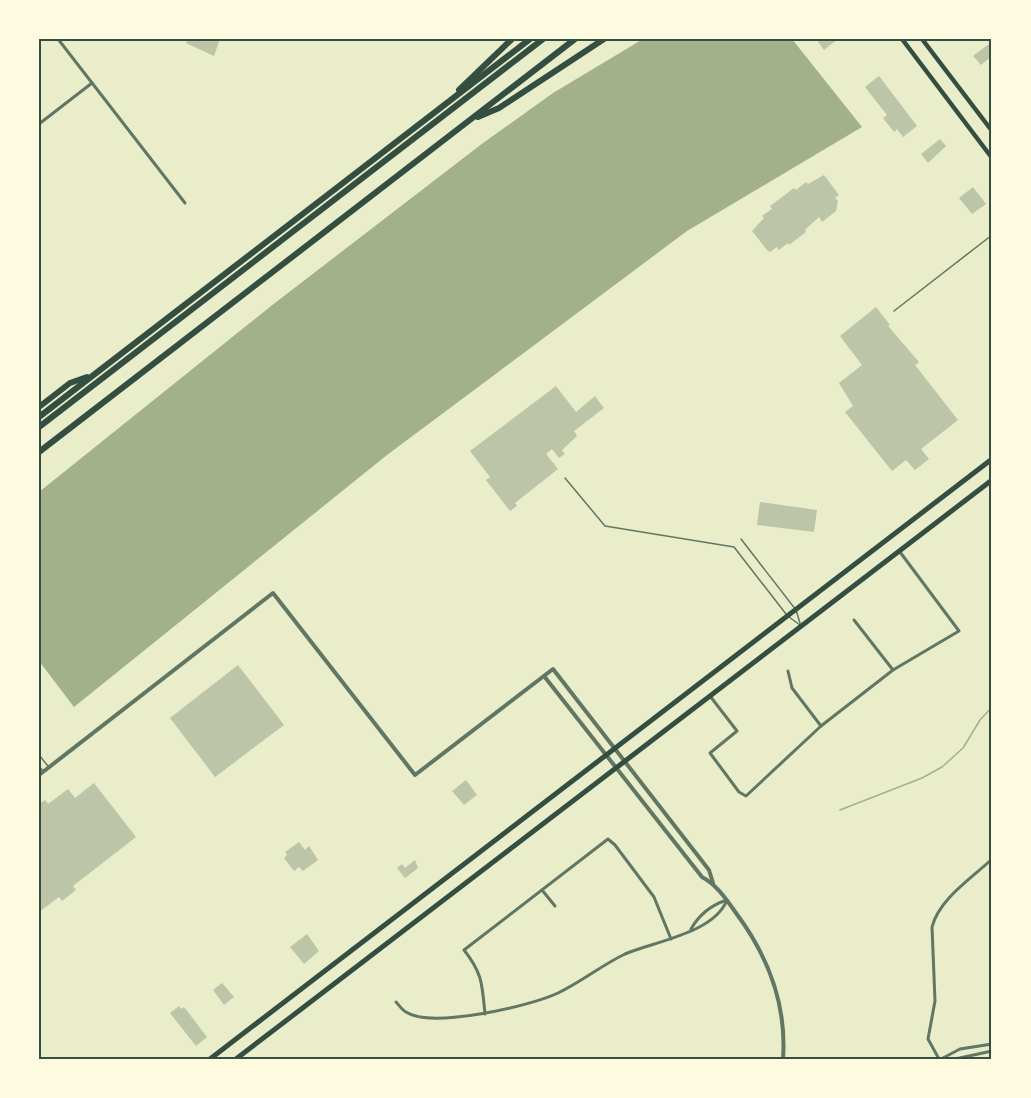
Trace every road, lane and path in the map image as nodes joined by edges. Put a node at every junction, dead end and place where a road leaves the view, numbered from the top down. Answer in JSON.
{"nodes":[{"id":1,"x":58,"y":39,"type":"edge"},
{"id":2,"x":512,"y":39,"type":"edge"},
{"id":3,"x":530,"y":39,"type":"edge"},
{"id":4,"x":543,"y":39,"type":"edge"},
{"id":5,"x":575,"y":39,"type":"edge"},
{"id":6,"x":604,"y":39,"type":"edge"},
{"id":7,"x":902,"y":39,"type":"edge"},
{"id":8,"x":922,"y":39,"type":"edge"},
{"id":9,"x":92,"y":83,"type":"junction"},
{"id":10,"x":444,"y":105,"type":"junction"},
{"id":11,"x":469,"y":120,"type":"junction"},
{"id":12,"x":39,"y":124,"type":"edge"},
{"id":13,"x":992,"y":131,"type":"edge"},
{"id":14,"x":992,"y":158,"type":"edge"},
{"id":15,"x":185,"y":204,"type":"dead end"},
{"id":16,"x":991,"y":237,"type":"edge"},
{"id":17,"x":894,"y":311,"type":"dead end"},
{"id":18,"x":93,"y":375,"type":"junction"},
{"id":19,"x":39,"y":407,"type":"edge"},
{"id":20,"x":39,"y":417,"type":"edge"},
{"id":21,"x":39,"y":427,"type":"edge"},
{"id":22,"x":41,"y":451,"type":"edge"},
{"id":23,"x":992,"y":460,"type":"edge"},
{"id":24,"x":565,"y":478,"type":"dead end"},
{"id":25,"x":992,"y":480,"type":"edge"},
{"id":26,"x":741,"y":538,"type":"dead end"},
{"id":27,"x":899,"y":551,"type":"junction"},
{"id":28,"x":796,"y":610,"type":"junction"},
{"id":29,"x":788,"y":616,"type":"junction"},
{"id":30,"x":854,"y":620,"type":"dead end"},
{"id":31,"x":801,"y":626,"type":"junction"},
{"id":32,"x":893,"y":670,"type":"junction"},
{"id":33,"x":788,"y":671,"type":"dead end"},
{"id":34,"x":544,"y":676,"type":"junction"},
{"id":35,"x":710,"y":696,"type":"junction"},
{"id":36,"x":821,"y":726,"type":"junction"},
{"id":37,"x":616,"y":749,"type":"junction"},
{"id":38,"x":39,"y":755,"type":"edge"},
{"id":39,"x":607,"y":756,"type":"junction"},
{"id":40,"x":625,"y":761,"type":"junction"},
{"id":41,"x":39,"y":766,"type":"edge"},
{"id":42,"x":49,"y":767,"type":"junction"},
{"id":43,"x":617,"y":768,"type":"junction"},
{"id":44,"x":41,"y":773,"type":"edge"},
{"id":45,"x":992,"y":859,"type":"edge"},
{"id":46,"x":713,"y":883,"type":"junction"},
{"id":47,"x":543,"y":890,"type":"junction"},
{"id":48,"x":727,"y":900,"type":"junction"},
{"id":49,"x":555,"y":906,"type":"dead end"},
{"id":50,"x":691,"y":929,"type":"junction"},
{"id":51,"x":671,"y":939,"type":"junction"},
{"id":52,"x":342,"y":958,"type":"junction"},
{"id":53,"x":351,"y":971,"type":"junction"},
{"id":54,"x":396,"y":1002,"type":"dead end"},
{"id":55,"x":485,"y":1014,"type":"junction"},
{"id":56,"x":992,"y":1044,"type":"edge"},
{"id":57,"x":992,"y":1052,"type":"edge"},
{"id":58,"x":210,"y":1059,"type":"edge"},
{"id":59,"x":236,"y":1059,"type":"edge"},
{"id":60,"x":783,"y":1059,"type":"edge"},
{"id":61,"x":940,"y":1059,"type":"edge"},
{"id":62,"x":955,"y":1059,"type":"edge"}],
"edges":[{"from":1,"to":9,"type":"street"},
{"from":2,"to":10,"type":"highway"},
{"from":3,"to":10,"type":"highway"},
{"from":4,"to":21,"type":"highway"},
{"from":5,"to":11,"type":"highway"},
{"from":6,"to":11,"type":"highway"},
{"from":7,"to":14,"type":"main road"},
{"from":8,"to":13,"type":"main road"},
{"from":9,"to":12,"type":"street"},
{"from":9,"to":15,"type":"street"},
{"from":10,"to":18,"type":"highway"},
{"from":11,"to":22,"type":"highway"},
{"from":16,"to":17,"type":"lane"},
{"from":18,"to":19,"type":"highway"},
{"from":18,"to":20,"type":"highway"},
{"from":23,"to":28,"type":"main road"},
{"from":24,"to":29,"type":"lane"},
{"from":25,"to":27,"type":"main road"},
{"from":26,"to":28,"type":"lane"},
{"from":27,"to":31,"type":"main road"},
{"from":27,"to":32,"type":"street"},
{"from":28,"to":29,"type":"main road"},
{"from":28,"to":31,"type":"lane"},
{"from":29,"to":31,"type":"lane"},
{"from":29,"to":37,"type":"main road"},
{"from":30,"to":32,"type":"street"},
{"from":31,"to":35,"type":"main road"},
{"from":32,"to":36,"type":"street"},
{"from":33,"to":36,"type":"street"},
{"from":34,"to":37,"type":"street"},
{"from":34,"to":39,"type":"street"},
{"from":34,"to":42,"type":"street"},
{"from":35,"to":36,"type":"street"},
{"from":35,"to":40,"type":"main road"},
{"from":37,"to":39,"type":"main road"},
{"from":37,"to":40,"type":"street"},
{"from":38,"to":42,"type":"lane"},
{"from":39,"to":43,"type":"street"},
{"from":39,"to":52,"type":"main road"},
{"from":40,"to":43,"type":"main road"},
{"from":40,"to":46,"type":"street"},
{"from":41,"to":44,"type":"lane"},
{"from":42,"to":44,"type":"street"},
{"from":43,"to":46,"type":"street"},
{"from":43,"to":53,"type":"main road"},
{"from":45,"to":61,"type":"street"},
{"from":46,"to":48,"type":"street"},
{"from":47,"to":49,"type":"street"},
{"from":47,"to":51,"type":"street"},
{"from":47,"to":55,"type":"street"},
{"from":48,"to":50,"type":"street"},
{"from":48,"to":50,"type":"street"},
{"from":48,"to":60,"type":"street"},
{"from":50,"to":51,"type":"street"},
{"from":51,"to":55,"type":"street"},
{"from":52,"to":53,"type":"main road"},
{"from":52,"to":58,"type":"main road"},
{"from":53,"to":59,"type":"main road"},
{"from":54,"to":55,"type":"street"},
{"from":56,"to":61,"type":"street"},
{"from":57,"to":62,"type":"street"}]}
